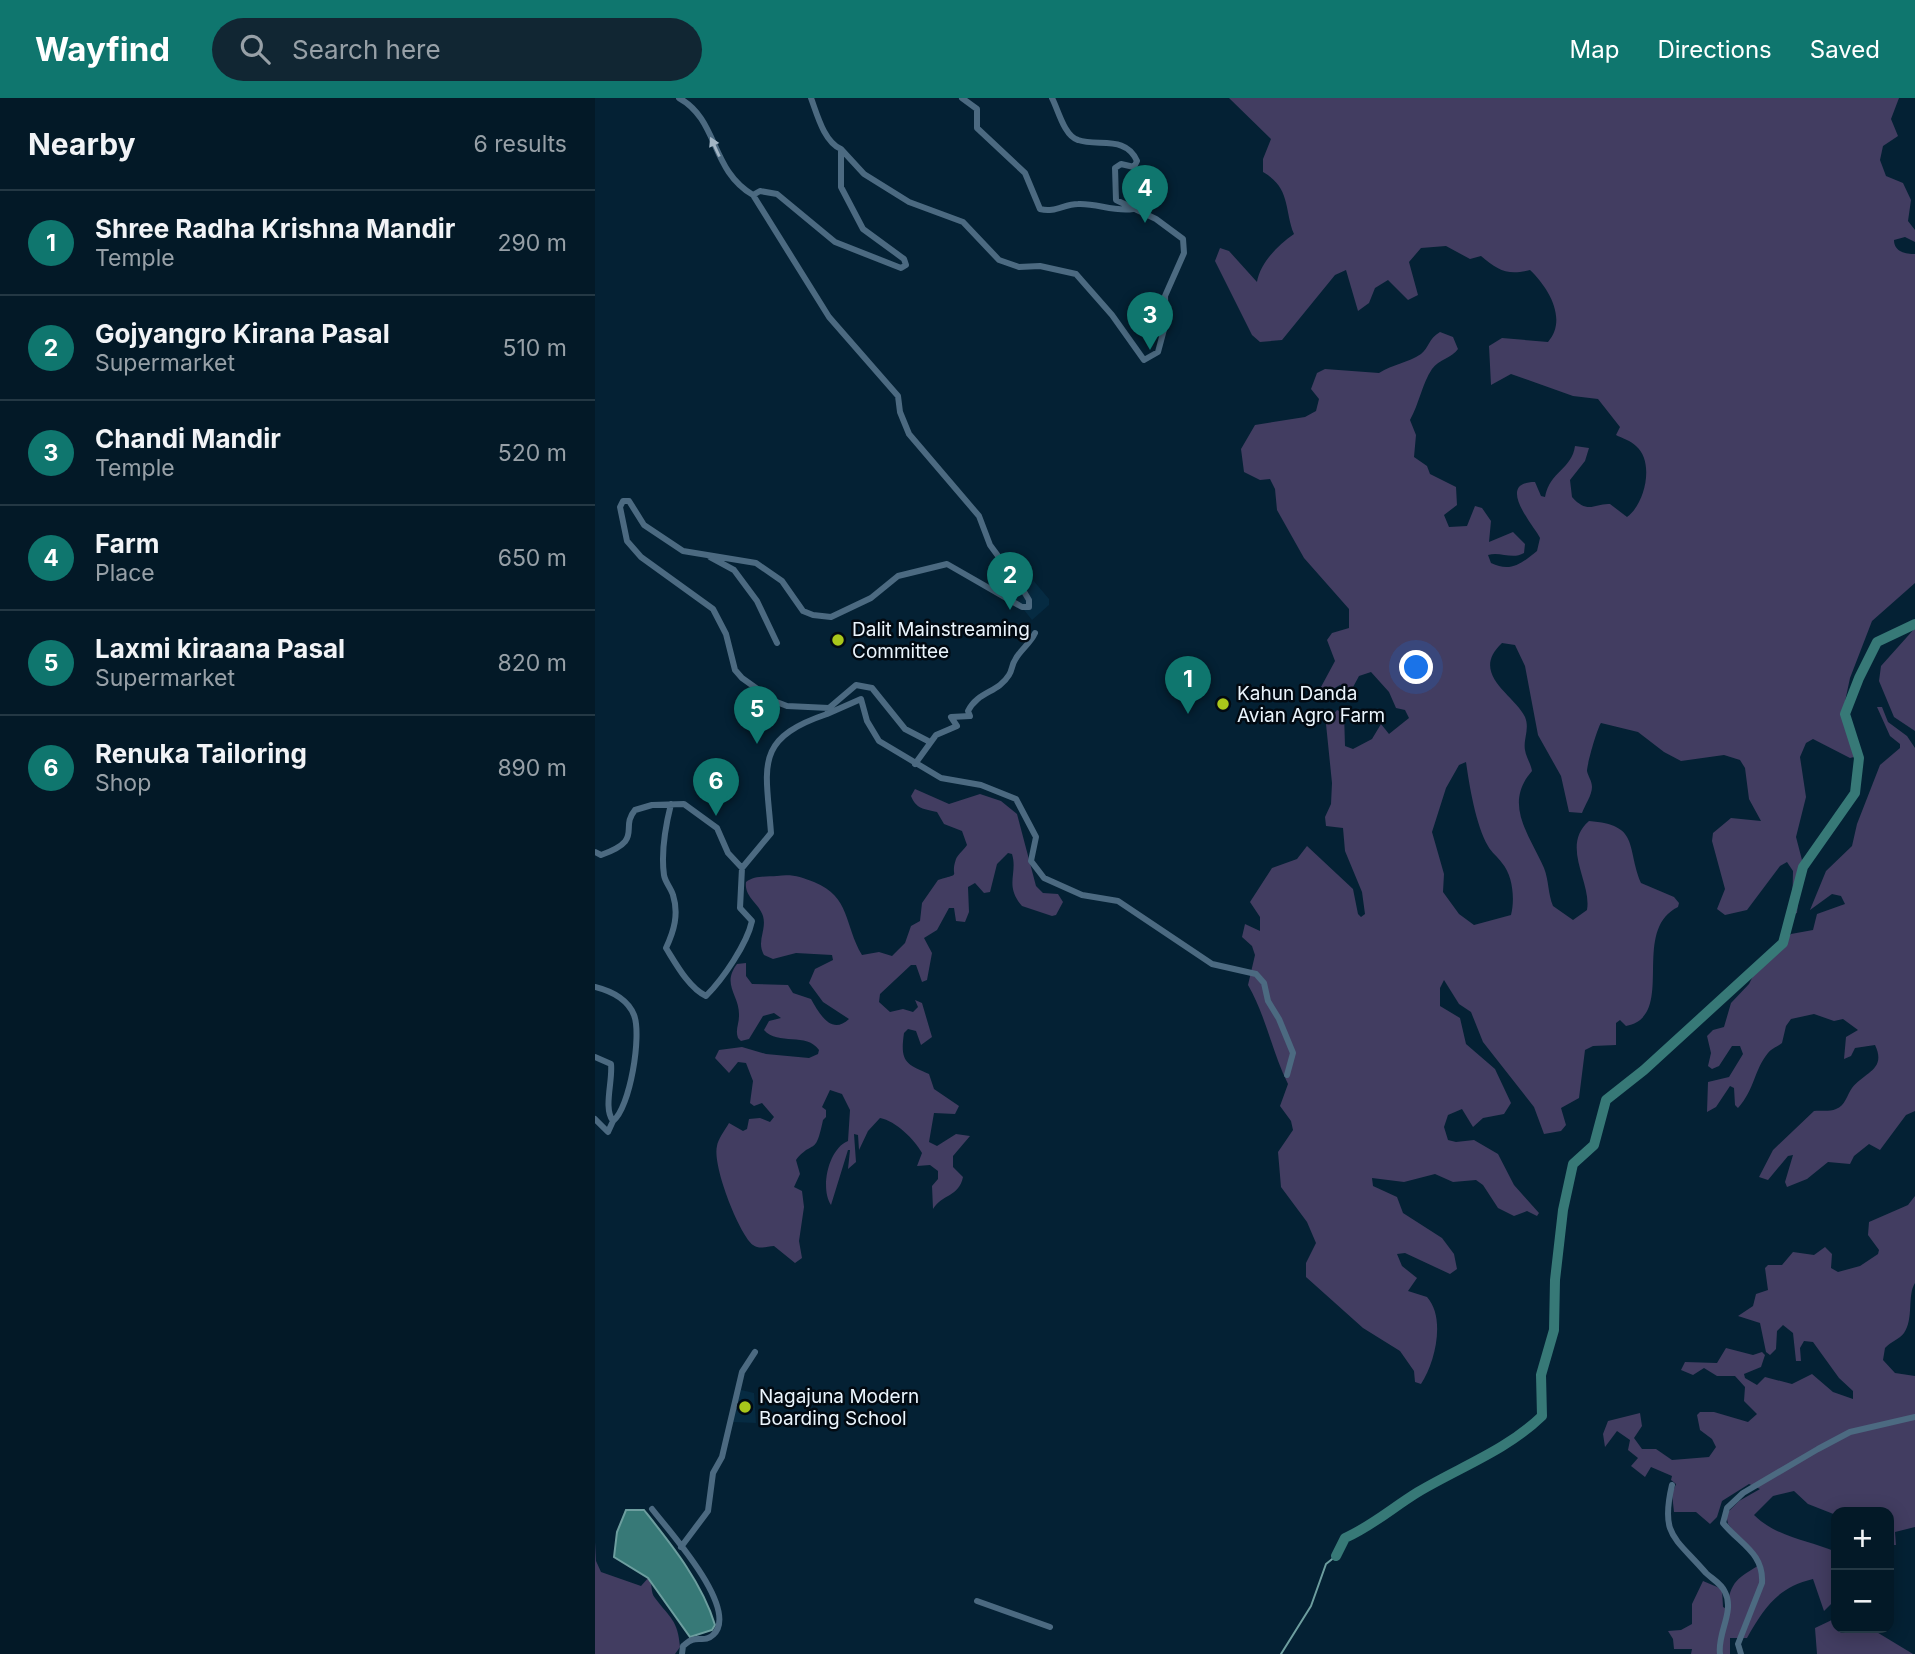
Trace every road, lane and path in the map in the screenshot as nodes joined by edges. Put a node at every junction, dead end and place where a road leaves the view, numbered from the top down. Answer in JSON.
{"nodes":[{"id":1,"x":679,"y":98,"type":"edge"},
{"id":2,"x":811,"y":98,"type":"edge"},
{"id":3,"x":962,"y":98,"type":"edge"},
{"id":4,"x":1052,"y":98,"type":"edge"},
{"id":5,"x":841,"y":149,"type":"junction"},
{"id":6,"x":753,"y":195,"type":"junction"},
{"id":7,"x":1133,"y":209,"type":"junction"},
{"id":8,"x":708,"y":556,"type":"junction"},
{"id":9,"x":1035,"y":633,"type":"dead end"},
{"id":10,"x":777,"y":643,"type":"dead end"},
{"id":11,"x":828,"y":711,"type":"junction"},
{"id":12,"x":930,"y":742,"type":"junction"},
{"id":13,"x":915,"y":764,"type":"junction"},
{"id":14,"x":671,"y":804,"type":"junction"},
{"id":15,"x":595,"y":852,"type":"edge"},
{"id":16,"x":742,"y":867,"type":"junction"},
{"id":17,"x":595,"y":987,"type":"edge"},
{"id":18,"x":595,"y":1057,"type":"edge"},
{"id":19,"x":1287,"y":1075,"type":"dead end"},
{"id":20,"x":595,"y":1119,"type":"edge"},
{"id":21,"x":614,"y":1121,"type":"junction"},
{"id":22,"x":755,"y":1352,"type":"dead end"},
{"id":23,"x":1915,"y":1417,"type":"edge"},
{"id":24,"x":1672,"y":1485,"type":"dead end"},
{"id":25,"x":652,"y":1509,"type":"dead end"},
{"id":26,"x":681,"y":1548,"type":"junction"},
{"id":27,"x":978,"y":1601,"type":"dead end"},
{"id":28,"x":1051,"y":1627,"type":"dead end"},
{"id":29,"x":682,"y":1654,"type":"edge"},
{"id":30,"x":1720,"y":1654,"type":"edge"},
{"id":31,"x":1741,"y":1654,"type":"edge"}],
"edges":[{"from":6,"to":1,"type":"street","one_way":true},
{"from":2,"to":5,"type":"street"},
{"from":3,"to":7,"type":"street"},
{"from":4,"to":7,"type":"street"},
{"from":5,"to":6,"type":"street"},
{"from":5,"to":7,"type":"street"},
{"from":6,"to":8,"type":"street"},
{"from":8,"to":10,"type":"street"},
{"from":8,"to":11,"type":"street"},
{"from":9,"to":12,"type":"street"},
{"from":11,"to":12,"type":"street"},
{"from":11,"to":13,"type":"street"},
{"from":11,"to":16,"type":"street"},
{"from":12,"to":13,"type":"street"},
{"from":13,"to":19,"type":"street"},
{"from":14,"to":15,"type":"street"},
{"from":14,"to":16,"type":"street"},
{"from":14,"to":16,"type":"street"},
{"from":17,"to":21,"type":"street"},
{"from":18,"to":21,"type":"street"},
{"from":20,"to":21,"type":"street"},
{"from":22,"to":26,"type":"street"},
{"from":23,"to":31,"type":"street"},
{"from":24,"to":30,"type":"street"},
{"from":25,"to":26,"type":"street"},
{"from":26,"to":29,"type":"street"},
{"from":27,"to":28,"type":"street"}]}
